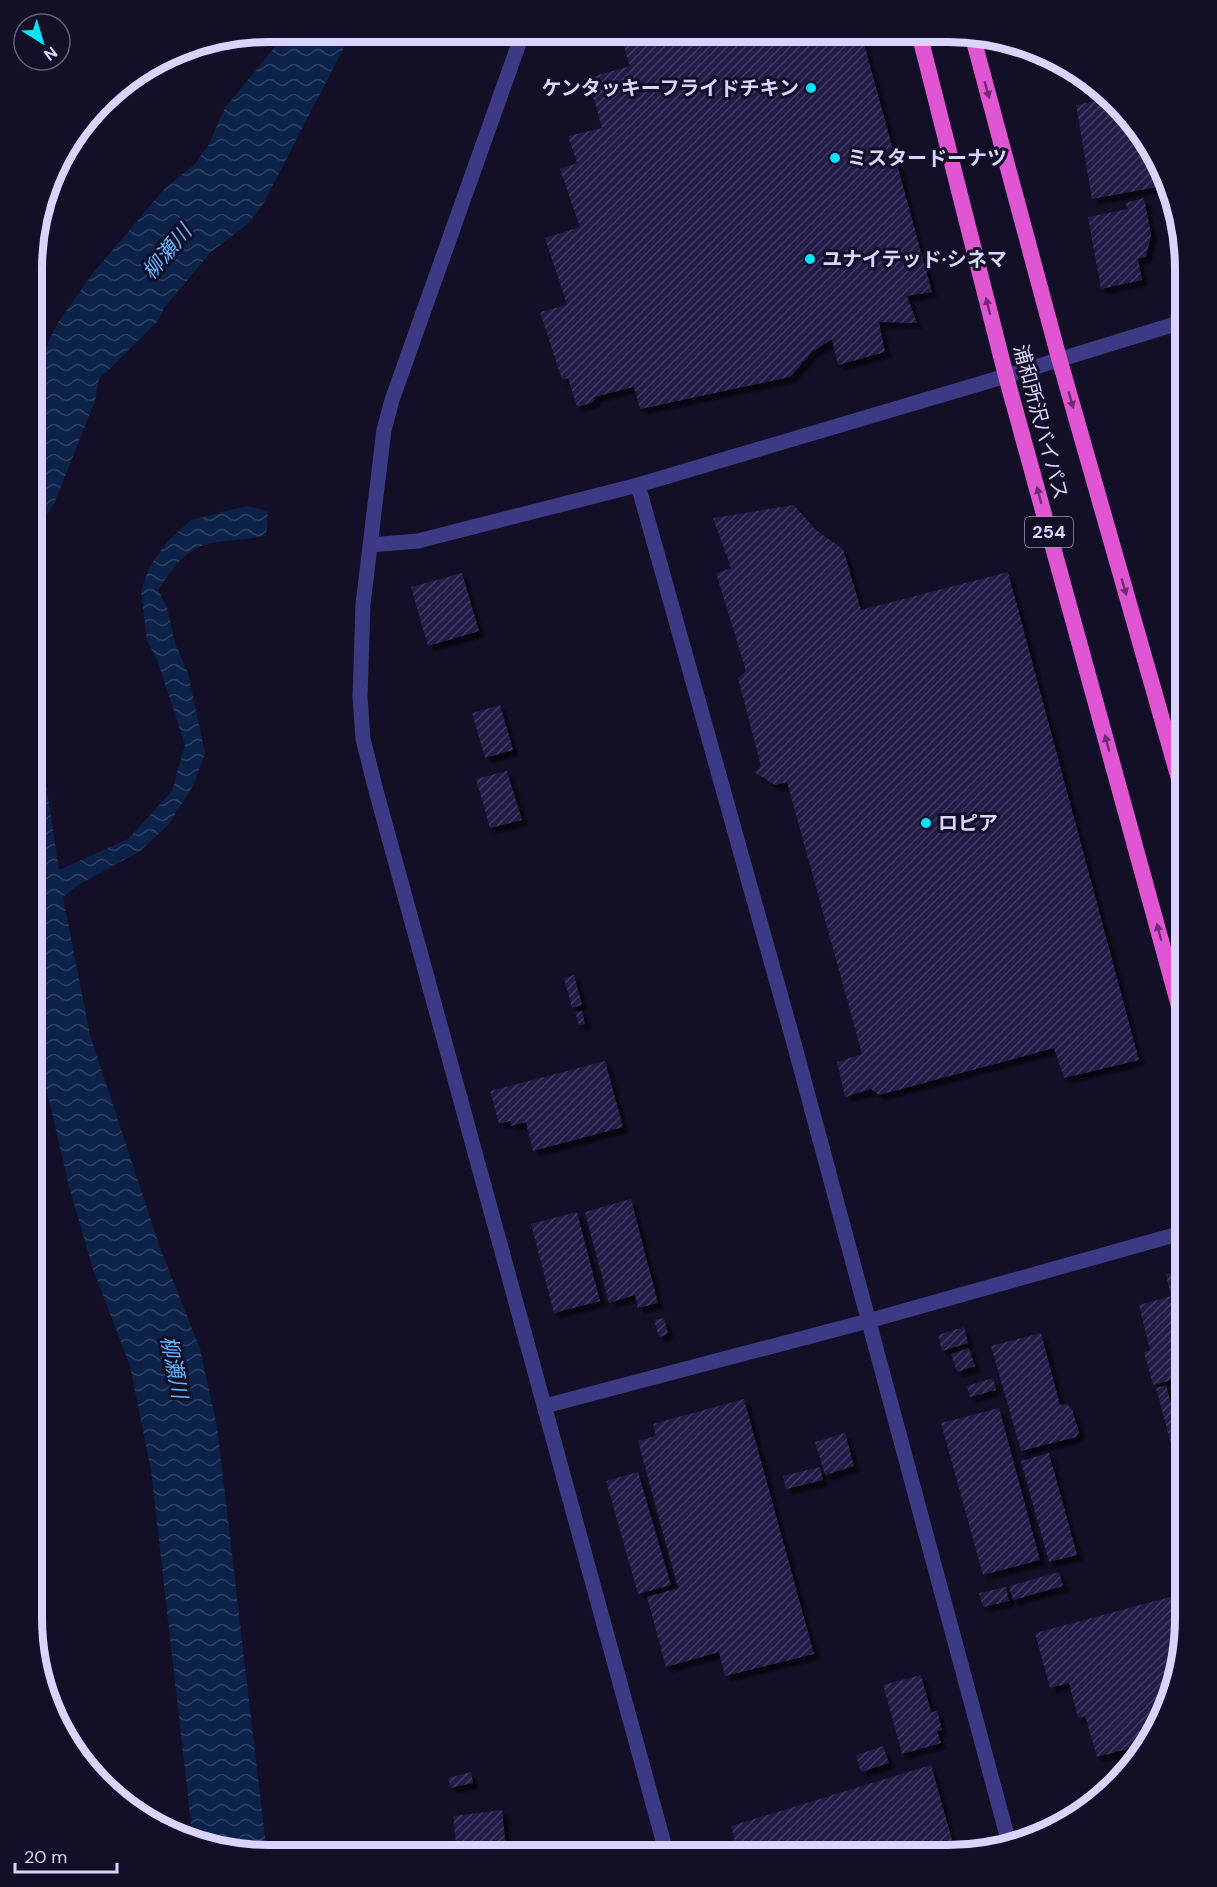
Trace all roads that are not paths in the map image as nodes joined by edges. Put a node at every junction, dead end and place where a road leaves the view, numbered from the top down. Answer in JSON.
{"nodes":[{"id":1,"x":519,"y":42,"type":"edge"},
{"id":2,"x":921,"y":42,"type":"edge"},
{"id":3,"x":975,"y":44,"type":"edge"},
{"id":4,"x":1175,"y":324,"type":"edge"},
{"id":5,"x":1059,"y":358,"type":"junction"},
{"id":6,"x":1006,"y":376,"type":"junction"},
{"id":7,"x":638,"y":484,"type":"junction"},
{"id":8,"x":370,"y":545,"type":"junction"},
{"id":9,"x":1175,"y":765,"type":"edge"},
{"id":10,"x":1175,"y":992,"type":"edge"},
{"id":11,"x":1175,"y":1235,"type":"edge"},
{"id":12,"x":868,"y":1321,"type":"junction"},
{"id":13,"x":545,"y":1406,"type":"junction"},
{"id":14,"x":1007,"y":1837,"type":"edge"},
{"id":15,"x":664,"y":1845,"type":"edge"}],
"edges":[{"from":1,"to":8,"type":"street"},
{"from":6,"to":2,"type":"highway","name":"浦和所沢バイパス","number":"254","one_way":true},
{"from":3,"to":5,"type":"highway","name":"浦和所沢バイパス","one_way":true},
{"from":4,"to":5,"type":"street"},
{"from":5,"to":6,"type":"street"},
{"from":5,"to":9,"type":"highway","name":"浦和所沢バイパス","one_way":true},
{"from":6,"to":7,"type":"street"},
{"from":10,"to":6,"type":"highway","name":"浦和所沢バイパス","number":"254","one_way":true},
{"from":7,"to":8,"type":"street"},
{"from":7,"to":12,"type":"street"},
{"from":8,"to":13,"type":"street"},
{"from":11,"to":12,"type":"street"},
{"from":12,"to":13,"type":"street"},
{"from":12,"to":14,"type":"street"},
{"from":13,"to":15,"type":"street"}]}
